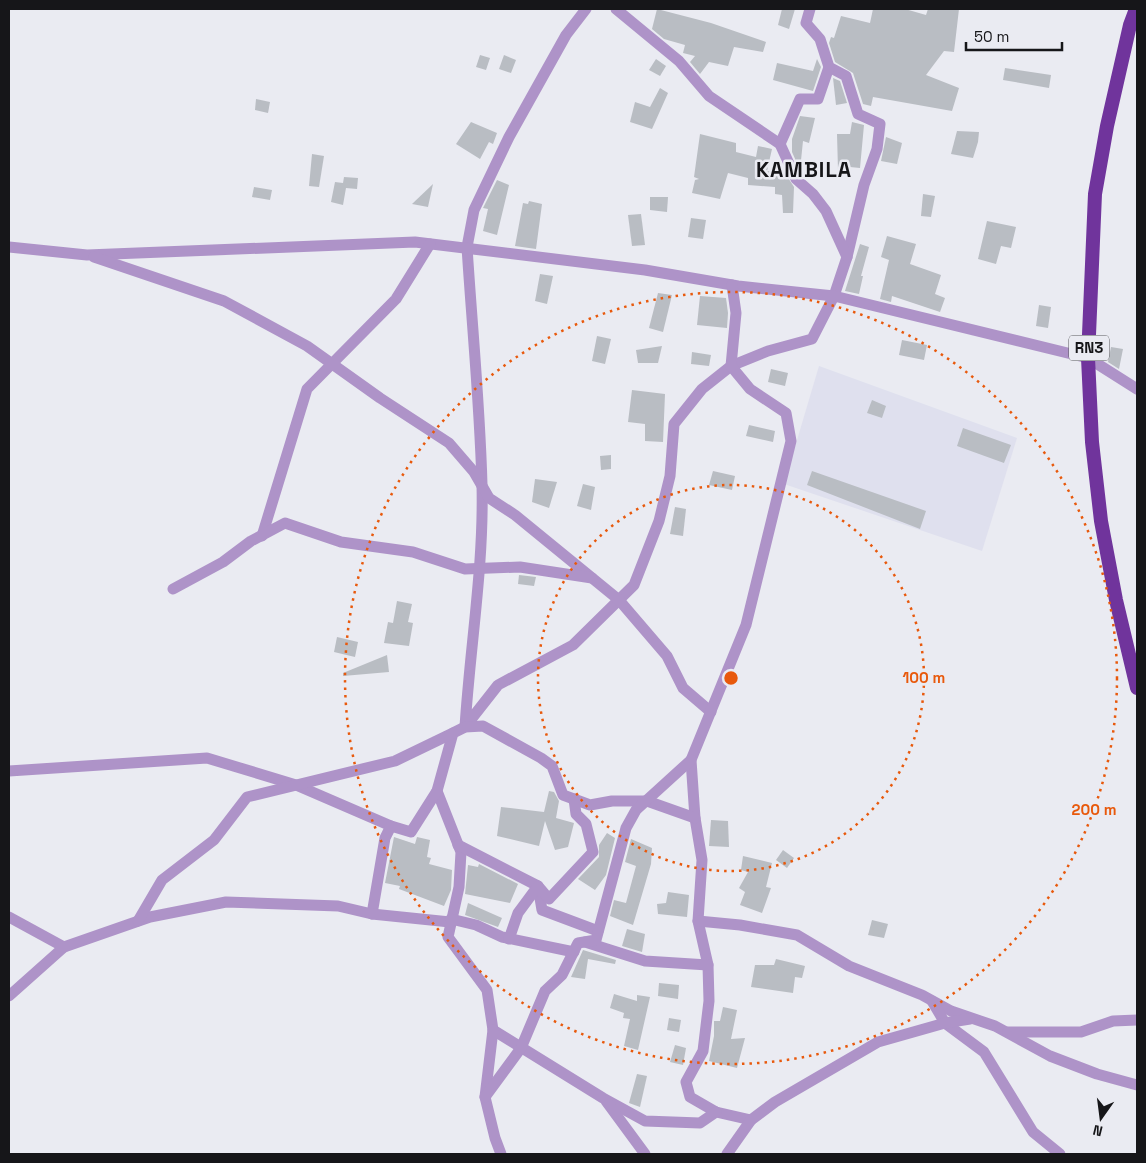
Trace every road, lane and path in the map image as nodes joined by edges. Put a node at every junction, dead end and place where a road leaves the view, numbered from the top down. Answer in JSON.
{"nodes":[{"id":1,"x":586,"y":9,"type":"edge"},
{"id":2,"x":616,"y":9,"type":"edge"},
{"id":3,"x":810,"y":9,"type":"edge"},
{"id":4,"x":1136,"y":9,"type":"edge"},
{"id":5,"x":829,"y":67,"type":"junction"},
{"id":6,"x":780,"y":144,"type":"junction"},
{"id":7,"x":430,"y":244,"type":"junction"},
{"id":8,"x":9,"y":247,"type":"edge"},
{"id":9,"x":467,"y":247,"type":"junction"},
{"id":10,"x":87,"y":255,"type":"junction"},
{"id":11,"x":847,"y":257,"type":"junction"},
{"id":12,"x":732,"y":285,"type":"junction"},
{"id":13,"x":834,"y":296,"type":"junction"},
{"id":14,"x":1088,"y":358,"type":"junction"},
{"id":15,"x":332,"y":363,"type":"junction"},
{"id":16,"x":731,"y":366,"type":"junction"},
{"id":17,"x":1137,"y":389,"type":"edge"},
{"id":18,"x":482,"y":486,"type":"junction"},
{"id":19,"x":262,"y":536,"type":"junction"},
{"id":20,"x":479,"y":569,"type":"junction"},
{"id":21,"x":594,"y":579,"type":"junction"},
{"id":22,"x":173,"y":589,"type":"dead end"},
{"id":23,"x":619,"y":600,"type":"junction"},
{"id":24,"x":1137,"y":688,"type":"edge"},
{"id":25,"x":711,"y":712,"type":"junction"},
{"id":26,"x":465,"y":727,"type":"junction"},
{"id":27,"x":453,"y":733,"type":"junction"},
{"id":28,"x":691,"y":760,"type":"junction"},
{"id":29,"x":9,"y":771,"type":"edge"},
{"id":30,"x":296,"y":785,"type":"junction"},
{"id":31,"x":437,"y":791,"type":"junction"},
{"id":32,"x":574,"y":799,"type":"junction"},
{"id":33,"x":647,"y":801,"type":"junction"},
{"id":34,"x":696,"y":818,"type":"junction"},
{"id":35,"x":391,"y":826,"type":"junction"},
{"id":36,"x":458,"y":845,"type":"junction"},
{"id":37,"x":538,"y":886,"type":"junction"},
{"id":38,"x":372,"y":914,"type":"junction"},
{"id":39,"x":9,"y":918,"type":"edge"},
{"id":40,"x":450,"y":920,"type":"junction"},
{"id":41,"x":138,"y":921,"type":"junction"},
{"id":42,"x":698,"y":921,"type":"junction"},
{"id":43,"x":598,"y":931,"type":"junction"},
{"id":44,"x":508,"y":938,"type":"junction"},
{"id":45,"x":584,"y":942,"type":"junction"},
{"id":46,"x":64,"y":947,"type":"junction"},
{"id":47,"x":574,"y":952,"type":"junction"},
{"id":48,"x":708,"y":965,"type":"junction"},
{"id":49,"x":9,"y":996,"type":"edge"},
{"id":50,"x":931,"y":1000,"type":"junction"},
{"id":51,"x":974,"y":1019,"type":"junction"},
{"id":52,"x":1137,"y":1020,"type":"edge"},
{"id":53,"x":945,"y":1023,"type":"junction"},
{"id":54,"x":493,"y":1030,"type":"junction"},
{"id":55,"x":1006,"y":1032,"type":"junction"},
{"id":56,"x":521,"y":1048,"type":"junction"},
{"id":57,"x":1137,"y":1085,"type":"edge"},
{"id":58,"x":485,"y":1097,"type":"junction"},
{"id":59,"x":603,"y":1098,"type":"junction"},
{"id":60,"x":716,"y":1112,"type":"junction"},
{"id":61,"x":751,"y":1120,"type":"junction"},
{"id":62,"x":501,"y":1154,"type":"edge"},
{"id":63,"x":645,"y":1154,"type":"edge"},
{"id":64,"x":727,"y":1154,"type":"edge"},
{"id":65,"x":1060,"y":1154,"type":"edge"}],
"edges":[{"from":1,"to":9,"type":"street"},
{"from":2,"to":6,"type":"street"},
{"from":3,"to":5,"type":"street"},
{"from":4,"to":14,"type":"highway","number":"RN3"},
{"from":5,"to":6,"type":"street"},
{"from":5,"to":11,"type":"street"},
{"from":6,"to":11,"type":"street"},
{"from":7,"to":9,"type":"street"},
{"from":7,"to":10,"type":"street"},
{"from":7,"to":15,"type":"street"},
{"from":8,"to":10,"type":"street"},
{"from":9,"to":12,"type":"street"},
{"from":9,"to":18,"type":"street"},
{"from":10,"to":15,"type":"street"},
{"from":11,"to":13,"type":"street"},
{"from":12,"to":13,"type":"street"},
{"from":12,"to":16,"type":"street"},
{"from":13,"to":14,"type":"street"},
{"from":13,"to":16,"type":"street"},
{"from":14,"to":17,"type":"street"},
{"from":14,"to":24,"type":"highway","number":"RN3"},
{"from":15,"to":18,"type":"street"},
{"from":15,"to":19,"type":"street"},
{"from":16,"to":23,"type":"street"},
{"from":16,"to":25,"type":"street"},
{"from":18,"to":20,"type":"street"},
{"from":18,"to":21,"type":"street"},
{"from":19,"to":20,"type":"street"},
{"from":19,"to":22,"type":"street"},
{"from":20,"to":21,"type":"street"},
{"from":20,"to":26,"type":"street"},
{"from":21,"to":23,"type":"street"},
{"from":23,"to":25,"type":"street"},
{"from":23,"to":26,"type":"street"},
{"from":25,"to":28,"type":"street"},
{"from":26,"to":27,"type":"street"},
{"from":26,"to":32,"type":"street"},
{"from":27,"to":30,"type":"street"},
{"from":27,"to":31,"type":"street"},
{"from":28,"to":33,"type":"street"},
{"from":28,"to":34,"type":"street"},
{"from":29,"to":30,"type":"street"},
{"from":30,"to":35,"type":"street"},
{"from":30,"to":41,"type":"street"},
{"from":31,"to":35,"type":"street"},
{"from":31,"to":36,"type":"street"},
{"from":32,"to":33,"type":"street"},
{"from":32,"to":37,"type":"street"},
{"from":33,"to":34,"type":"street"},
{"from":33,"to":43,"type":"street"},
{"from":34,"to":42,"type":"street"},
{"from":35,"to":38,"type":"street"},
{"from":36,"to":37,"type":"street"},
{"from":36,"to":40,"type":"street"},
{"from":37,"to":43,"type":"street"},
{"from":37,"to":44,"type":"street"},
{"from":38,"to":40,"type":"street"},
{"from":38,"to":41,"type":"street"},
{"from":39,"to":46,"type":"street"},
{"from":40,"to":44,"type":"street"},
{"from":40,"to":54,"type":"street"},
{"from":41,"to":46,"type":"street"},
{"from":42,"to":48,"type":"street"},
{"from":42,"to":50,"type":"street"},
{"from":43,"to":45,"type":"street"},
{"from":44,"to":47,"type":"street"},
{"from":45,"to":47,"type":"street"},
{"from":45,"to":48,"type":"street"},
{"from":46,"to":49,"type":"street"},
{"from":47,"to":56,"type":"street"},
{"from":48,"to":60,"type":"street"},
{"from":50,"to":51,"type":"street"},
{"from":50,"to":53,"type":"street"},
{"from":51,"to":53,"type":"street"},
{"from":51,"to":55,"type":"street"},
{"from":52,"to":55,"type":"street"},
{"from":53,"to":61,"type":"street"},
{"from":53,"to":65,"type":"street"},
{"from":54,"to":56,"type":"street"},
{"from":54,"to":58,"type":"street"},
{"from":55,"to":57,"type":"street"},
{"from":56,"to":58,"type":"street"},
{"from":56,"to":59,"type":"street"},
{"from":58,"to":62,"type":"street"},
{"from":59,"to":60,"type":"street"},
{"from":59,"to":63,"type":"street"},
{"from":60,"to":61,"type":"street"},
{"from":61,"to":64,"type":"street"}]}
